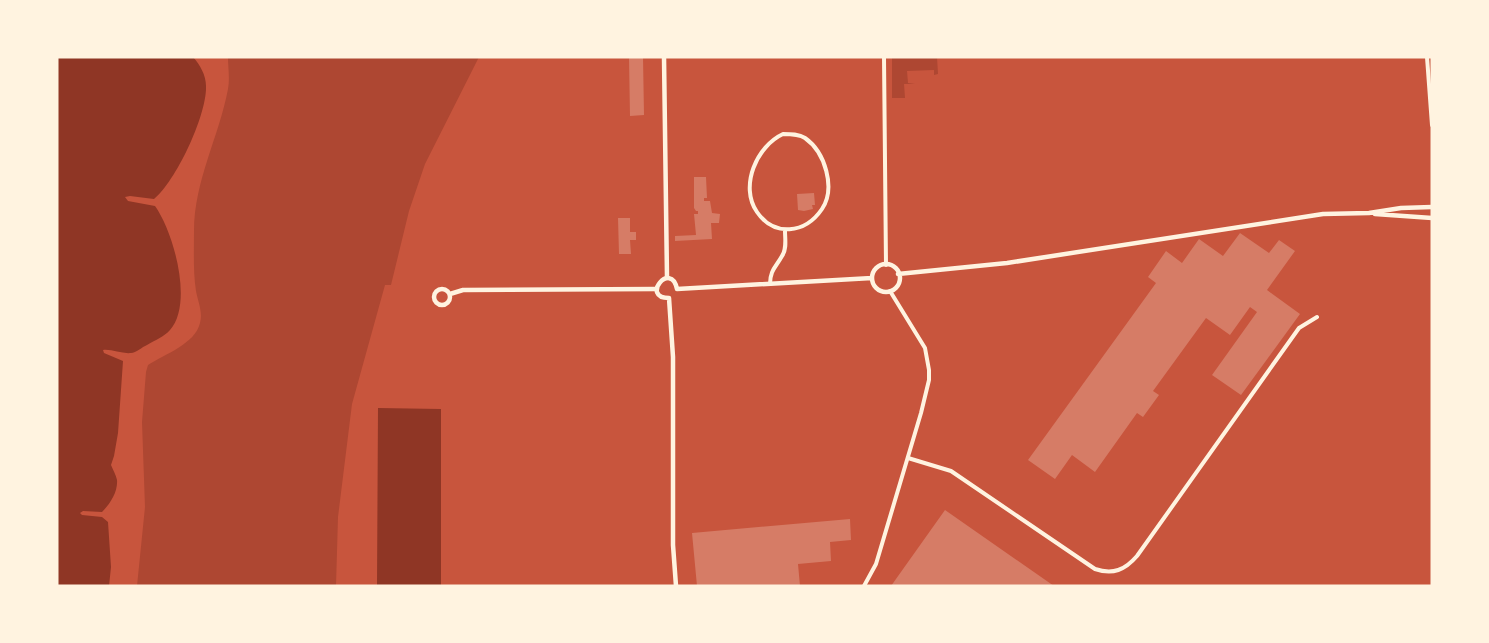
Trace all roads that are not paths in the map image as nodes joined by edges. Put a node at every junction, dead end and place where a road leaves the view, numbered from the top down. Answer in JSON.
{"nodes":[{"id":1,"x":663,"y":57,"type":"edge"},
{"id":2,"x":884,"y":57,"type":"edge"},
{"id":3,"x":1426,"y":57,"type":"edge"},
{"id":4,"x":1431,"y":97,"type":"edge"},
{"id":5,"x":1432,"y":125,"type":"edge"},
{"id":6,"x":1432,"y":207,"type":"edge"},
{"id":7,"x":1369,"y":213,"type":"junction"},
{"id":8,"x":1432,"y":218,"type":"edge"},
{"id":9,"x":785,"y":231,"type":"junction"},
{"id":10,"x":886,"y":265,"type":"junction"},
{"id":11,"x":898,"y":274,"type":"junction"},
{"id":12,"x":667,"y":278,"type":"junction"},
{"id":13,"x":872,"y":278,"type":"junction"},
{"id":14,"x":770,"y":284,"type":"junction"},
{"id":15,"x":657,"y":289,"type":"junction"},
{"id":16,"x":677,"y":289,"type":"junction"},
{"id":17,"x":890,"y":291,"type":"junction"},
{"id":18,"x":450,"y":294,"type":"dead end"},
{"id":19,"x":669,"y":298,"type":"junction"},
{"id":20,"x":1317,"y":316,"type":"dead end"},
{"id":21,"x":908,"y":458,"type":"junction"},
{"id":22,"x":676,"y":586,"type":"edge"},
{"id":23,"x":864,"y":586,"type":"edge"}],
"edges":[{"from":1,"to":12,"type":"main road"},
{"from":2,"to":10,"type":"street"},
{"from":3,"to":4,"type":"street"},
{"from":4,"to":5,"type":"street"},
{"from":6,"to":7,"type":"main road"},
{"from":7,"to":8,"type":"main road"},
{"from":7,"to":11,"type":"main road"},
{"from":9,"to":9,"type":"street"},
{"from":9,"to":14,"type":"street"},
{"from":10,"to":11,"type":"main road"},
{"from":10,"to":13,"type":"main road"},
{"from":11,"to":17,"type":"main road"},
{"from":12,"to":15,"type":"main road"},
{"from":12,"to":16,"type":"main road"},
{"from":13,"to":14,"type":"main road"},
{"from":13,"to":17,"type":"main road"},
{"from":14,"to":16,"type":"main road"},
{"from":15,"to":18,"type":"main road"},
{"from":15,"to":19,"type":"main road"},
{"from":16,"to":19,"type":"main road"},
{"from":17,"to":21,"type":"street"},
{"from":19,"to":22,"type":"main road"},
{"from":20,"to":21,"type":"street"},
{"from":21,"to":23,"type":"street"}]}
